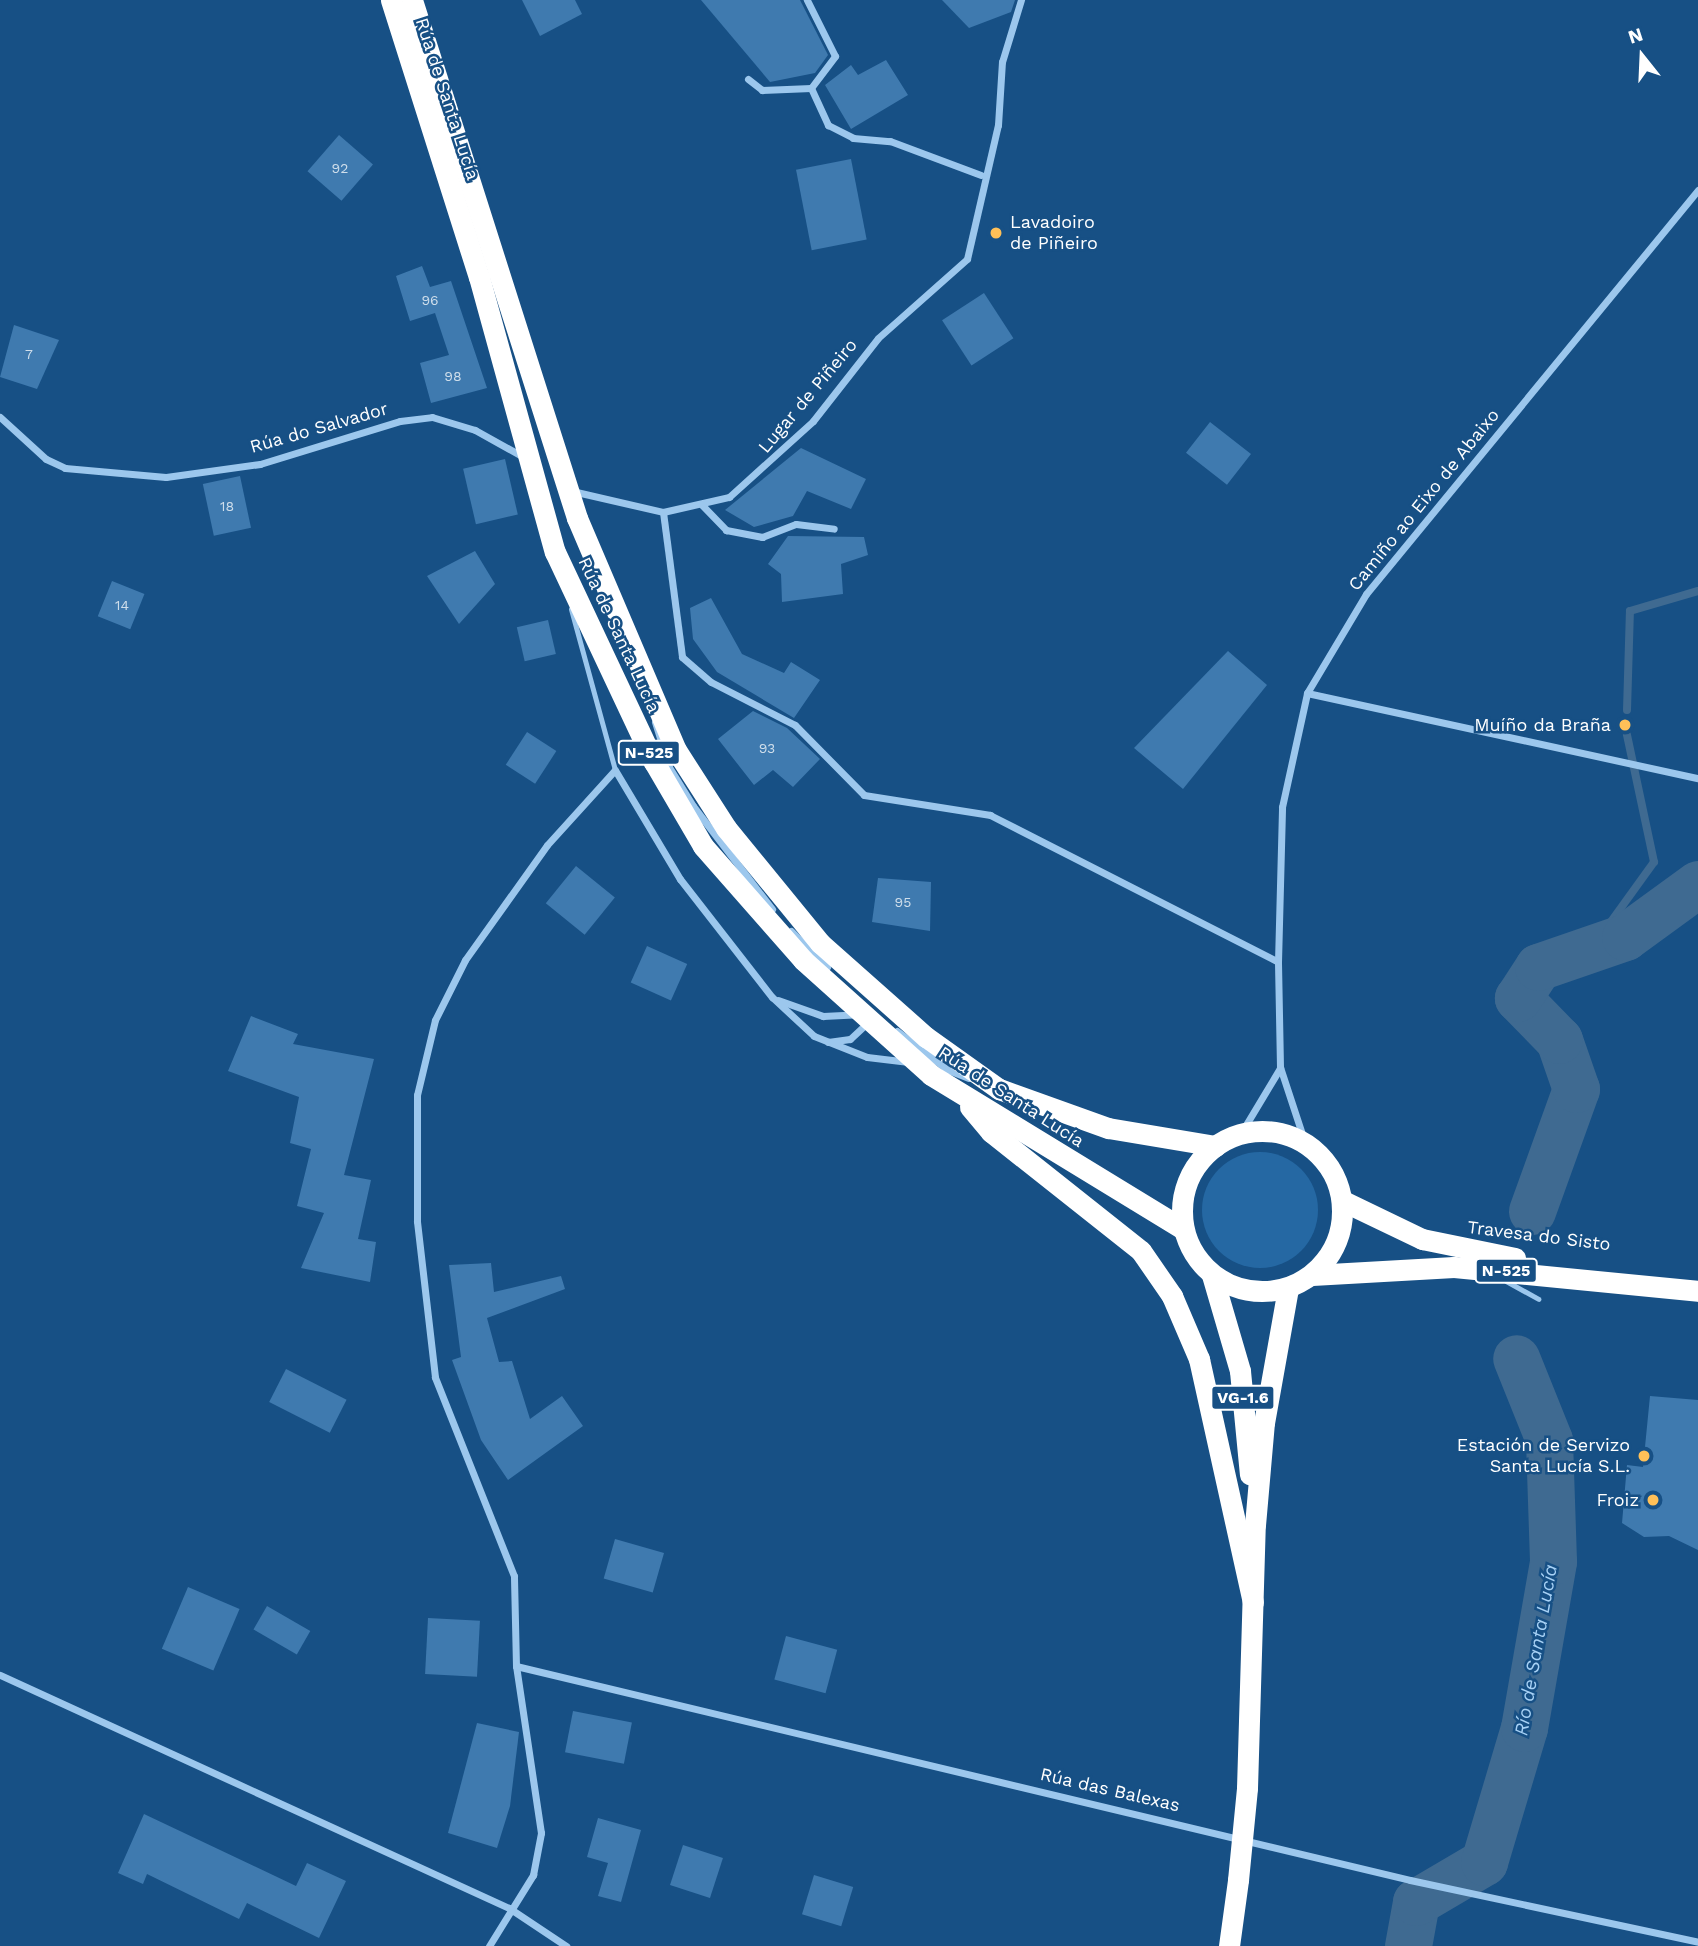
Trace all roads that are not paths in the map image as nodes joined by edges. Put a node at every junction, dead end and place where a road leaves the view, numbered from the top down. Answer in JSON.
{"nodes":[{"id":1,"x":391,"y":0,"type":"edge"},
{"id":2,"x":412,"y":0,"type":"edge"},
{"id":3,"x":807,"y":0,"type":"edge"},
{"id":4,"x":1021,"y":0,"type":"edge"},
{"id":5,"x":748,"y":79,"type":"dead end"},
{"id":6,"x":811,"y":88,"type":"junction"},
{"id":7,"x":981,"y":175,"type":"junction"},
{"id":8,"x":1698,"y":190,"type":"edge"},
{"id":9,"x":0,"y":417,"type":"edge"},
{"id":10,"x":529,"y":460,"type":"junction"},
{"id":11,"x":570,"y":490,"type":"junction"},
{"id":12,"x":702,"y":505,"type":"junction"},
{"id":13,"x":663,"y":512,"type":"junction"},
{"id":14,"x":834,"y":529,"type":"dead end"},
{"id":15,"x":555,"y":552,"type":"junction"},
{"id":16,"x":1307,"y":693,"type":"junction"},
{"id":17,"x":652,"y":697,"type":"junction"},
{"id":18,"x":615,"y":770,"type":"junction"},
{"id":19,"x":1698,"y":778,"type":"edge"},
{"id":20,"x":1278,"y":962,"type":"junction"},
{"id":21,"x":772,"y":997,"type":"junction"},
{"id":22,"x":866,"y":1015,"type":"junction"},
{"id":23,"x":827,"y":1042,"type":"junction"},
{"id":24,"x":916,"y":1062,"type":"junction"},
{"id":25,"x":1280,"y":1067,"type":"junction"},
{"id":26,"x":999,"y":1089,"type":"junction"},
{"id":27,"x":958,"y":1092,"type":"junction"},
{"id":28,"x":1241,"y":1133,"type":"junction"},
{"id":29,"x":1305,"y":1143,"type":"junction"},
{"id":30,"x":1215,"y":1146,"type":"junction"},
{"id":31,"x":1343,"y":1201,"type":"junction"},
{"id":32,"x":1183,"y":1229,"type":"junction"},
{"id":33,"x":1480,"y":1269,"type":"junction"},
{"id":34,"x":1212,"y":1275,"type":"junction"},
{"id":35,"x":1312,"y":1275,"type":"junction"},
{"id":36,"x":1698,"y":1276,"type":"edge"},
{"id":37,"x":1288,"y":1288,"type":"junction"},
{"id":38,"x":1698,"y":1291,"type":"edge"},
{"id":39,"x":1538,"y":1299,"type":"dead end"},
{"id":40,"x":1255,"y":1525,"type":"junction"},
{"id":41,"x":1254,"y":1602,"type":"junction"},
{"id":42,"x":516,"y":1666,"type":"junction"},
{"id":43,"x":0,"y":1675,"type":"edge"},
{"id":44,"x":509,"y":1908,"type":"junction"},
{"id":45,"x":1698,"y":1942,"type":"edge"},
{"id":46,"x":489,"y":1946,"type":"edge"},
{"id":47,"x":566,"y":1946,"type":"edge"},
{"id":48,"x":1229,"y":1946,"type":"edge"}],
"edges":[{"from":1,"to":10,"type":"highway","name":"Rúa de Santa Lucía","number":"N-525"},
{"from":2,"to":11,"type":"highway","name":"Rúa de Santa Lucía","number":"N-525"},
{"from":3,"to":6,"type":"street"},
{"from":4,"to":7,"type":"street","name":"Lugar de Piñeiro"},
{"from":5,"to":6,"type":"street"},
{"from":6,"to":7,"type":"street"},
{"from":7,"to":12,"type":"street","name":"Lugar de Piñeiro"},
{"from":8,"to":16,"type":"street","name":"Camiño ao Eixo de Abaixo"},
{"from":9,"to":10,"type":"street","name":"Rúa do Salvador"},
{"from":10,"to":15,"type":"highway","name":"Rúa de Santa Lucía","number":"N-525"},
{"from":11,"to":13,"type":"street","name":"Lugar de Piñeiro"},
{"from":11,"to":17,"type":"highway","name":"Rúa de Santa Lucía","number":"N-525"},
{"from":12,"to":13,"type":"street","name":"Lugar de Piñeiro"},
{"from":12,"to":14,"type":"street"},
{"from":13,"to":20,"type":"street"},
{"from":15,"to":18,"type":"lane"},
{"from":15,"to":22,"type":"highway","name":"Rúa de Santa Lucía","number":"N-525"},
{"from":16,"to":19,"type":"street"},
{"from":16,"to":20,"type":"street","name":"Camiño ao Eixo de Abaixo"},
{"from":17,"to":22,"type":"street"},
{"from":17,"to":26,"type":"highway","name":"Rúa de Santa Lucía","number":"N-525"},
{"from":18,"to":21,"type":"street"},
{"from":18,"to":42,"type":"street"},
{"from":20,"to":25,"type":"street","name":"Camiño ao Eixo de Abaixo"},
{"from":21,"to":22,"type":"street"},
{"from":21,"to":23,"type":"street"},
{"from":22,"to":23,"type":"street"},
{"from":22,"to":24,"type":"highway","name":"Rúa de Santa Lucía","number":"N-525"},
{"from":22,"to":26,"type":"street"},
{"from":23,"to":24,"type":"street"},
{"from":24,"to":27,"type":"highway","name":"Rúa de Santa Lucía","number":"N-525"},
{"from":25,"to":28,"type":"street"},
{"from":25,"to":29,"type":"street"},
{"from":26,"to":30,"type":"highway","name":"Rúa de Santa Lucía","number":"N-525"},
{"from":27,"to":32,"type":"highway","name":"Rúa de Santa Lucía","number":"N-525"},
{"from":27,"to":41,"type":"highway"},
{"from":28,"to":29,"type":"highway"},
{"from":28,"to":30,"type":"highway"},
{"from":29,"to":31,"type":"highway"},
{"from":30,"to":32,"type":"highway"},
{"from":31,"to":35,"type":"highway","number":"N-525"},
{"from":31,"to":36,"type":"highway","name":"Travesa do Sisto","number":"N-525"},
{"from":32,"to":34,"type":"highway","number":"N-525"},
{"from":33,"to":35,"type":"highway","name":"Travesa do Sisto","number":"N-525"},
{"from":33,"to":38,"type":"highway","name":"Travesa do Sisto","number":"N-525"},
{"from":33,"to":39,"type":"lane"},
{"from":34,"to":37,"type":"highway","number":"N-525"},
{"from":34,"to":40,"type":"highway","number":"VG-1.6"},
{"from":35,"to":37,"type":"highway","number":"N-525"},
{"from":37,"to":40,"type":"highway","number":"VG-1.6"},
{"from":40,"to":41,"type":"highway","number":"VG-1.6"},
{"from":41,"to":48,"type":"highway","number":"VG-1.6","bridge":true},
{"from":42,"to":44,"type":"street"},
{"from":42,"to":45,"type":"street","name":"Rúa das Balexas"},
{"from":43,"to":44,"type":"street"},
{"from":44,"to":46,"type":"street"},
{"from":44,"to":47,"type":"street"}]}
